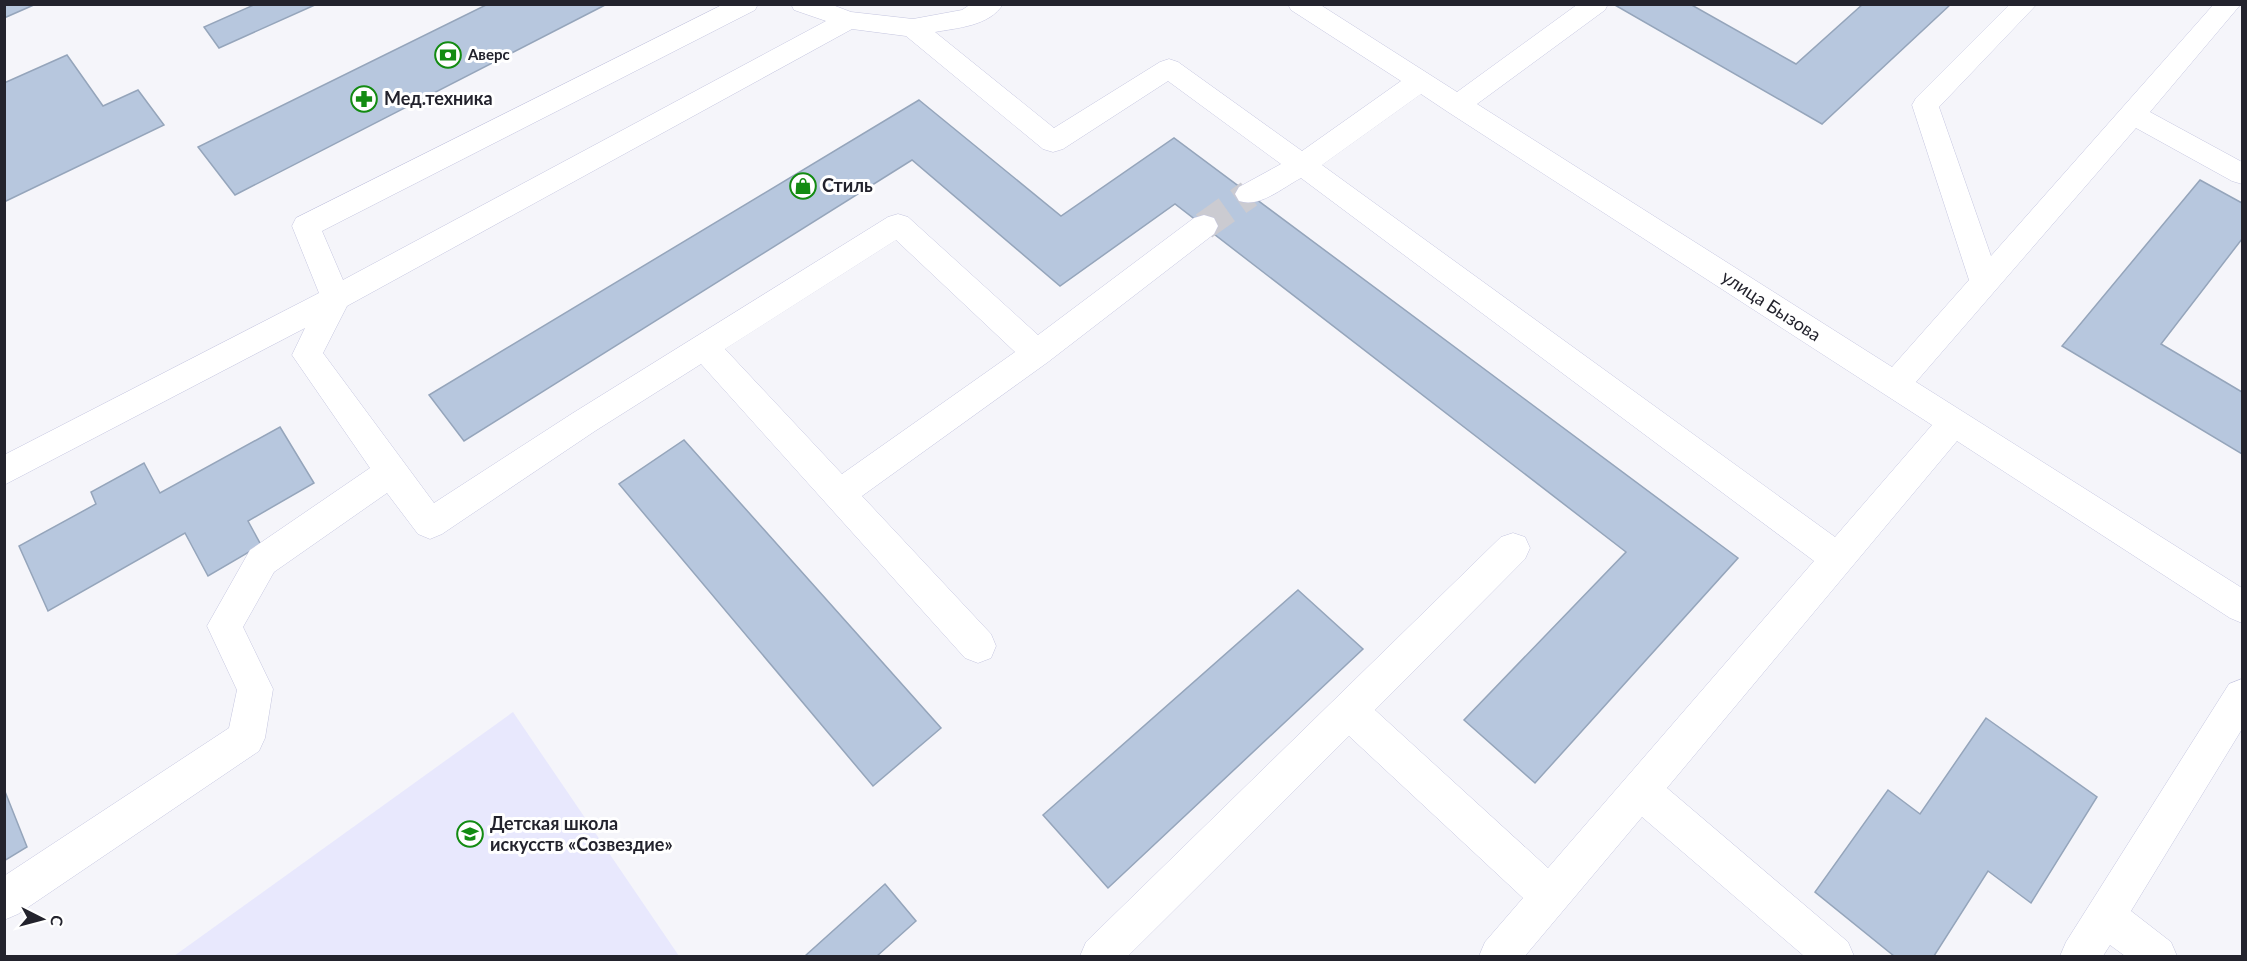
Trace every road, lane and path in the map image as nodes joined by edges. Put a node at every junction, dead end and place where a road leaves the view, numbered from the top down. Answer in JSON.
{"nodes":[{"id":1,"x":746,"y":4,"type":"edge"},
{"id":2,"x":803,"y":4,"type":"edge"},
{"id":3,"x":991,"y":4,"type":"edge"},
{"id":4,"x":1300,"y":4,"type":"edge"},
{"id":5,"x":1596,"y":4,"type":"edge"},
{"id":6,"x":2025,"y":4,"type":"edge"},
{"id":7,"x":2229,"y":4,"type":"edge"},
{"id":8,"x":848,"y":20,"type":"junction"},
{"id":9,"x":913,"y":28,"type":"junction"},
{"id":10,"x":1420,"y":81,"type":"junction"},
{"id":11,"x":1457,"y":105,"type":"junction"},
{"id":12,"x":2133,"y":115,"type":"junction"},
{"id":13,"x":1302,"y":165,"type":"junction"},
{"id":14,"x":2242,"y":174,"type":"edge"},
{"id":15,"x":1249,"y":194,"type":"tunnel mouth"},
{"id":16,"x":1204,"y":226,"type":"tunnel mouth"},
{"id":17,"x":1985,"y":283,"type":"junction"},
{"id":18,"x":336,"y":298,"type":"junction"},
{"id":19,"x":704,"y":346,"type":"junction"},
{"id":20,"x":1037,"y":353,"type":"junction"},
{"id":21,"x":1894,"y":385,"type":"junction"},
{"id":22,"x":1954,"y":422,"type":"junction"},
{"id":23,"x":4,"y":471,"type":"edge"},
{"id":24,"x":392,"y":472,"type":"junction"},
{"id":25,"x":839,"y":494,"type":"junction"},
{"id":26,"x":1513,"y":548,"type":"dead end"},
{"id":27,"x":1837,"y":558,"type":"junction"},
{"id":28,"x":2242,"y":607,"type":"edge"},
{"id":29,"x":978,"y":646,"type":"dead end"},
{"id":30,"x":2242,"y":696,"type":"edge"},
{"id":31,"x":1349,"y":711,"type":"junction"},
{"id":32,"x":1640,"y":790,"type":"junction"},
{"id":33,"x":1551,"y":896,"type":"junction"},
{"id":34,"x":4,"y":900,"type":"edge"},
{"id":35,"x":2105,"y":916,"type":"junction"},
{"id":36,"x":1100,"y":957,"type":"edge"},
{"id":37,"x":1499,"y":957,"type":"edge"},
{"id":38,"x":1834,"y":957,"type":"edge"},
{"id":39,"x":2080,"y":957,"type":"edge"},
{"id":40,"x":2157,"y":957,"type":"edge"}],
"edges":[{"from":1,"to":18,"type":"street"},
{"from":2,"to":8,"type":"street"},
{"from":3,"to":9,"type":"street"},
{"from":4,"to":10,"type":"street","name":"улица Бызова"},
{"from":5,"to":11,"type":"street"},
{"from":6,"to":17,"type":"street"},
{"from":7,"to":12,"type":"street"},
{"from":8,"to":9,"type":"street"},
{"from":8,"to":18,"type":"street"},
{"from":9,"to":13,"type":"street"},
{"from":10,"to":11,"type":"street","name":"улица Бызова"},
{"from":10,"to":13,"type":"street"},
{"from":11,"to":21,"type":"street","name":"улица Бызова"},
{"from":12,"to":14,"type":"street"},
{"from":12,"to":17,"type":"street"},
{"from":13,"to":15,"type":"street"},
{"from":13,"to":27,"type":"street"},
{"from":16,"to":20,"type":"street"},
{"from":17,"to":21,"type":"street"},
{"from":18,"to":23,"type":"street"},
{"from":18,"to":24,"type":"street"},
{"from":19,"to":20,"type":"street"},
{"from":19,"to":24,"type":"street"},
{"from":19,"to":25,"type":"street"},
{"from":20,"to":25,"type":"street"},
{"from":21,"to":22,"type":"street","name":"улица Бызова"},
{"from":22,"to":27,"type":"street"},
{"from":22,"to":28,"type":"street","name":"улица Бызова"},
{"from":24,"to":34,"type":"street"},
{"from":25,"to":29,"type":"street"},
{"from":26,"to":31,"type":"street"},
{"from":27,"to":32,"type":"street"},
{"from":30,"to":35,"type":"street"},
{"from":31,"to":33,"type":"street"},
{"from":31,"to":36,"type":"street"},
{"from":32,"to":33,"type":"street"},
{"from":32,"to":38,"type":"street"},
{"from":33,"to":37,"type":"street"},
{"from":35,"to":39,"type":"street"},
{"from":35,"to":40,"type":"street"}]}
